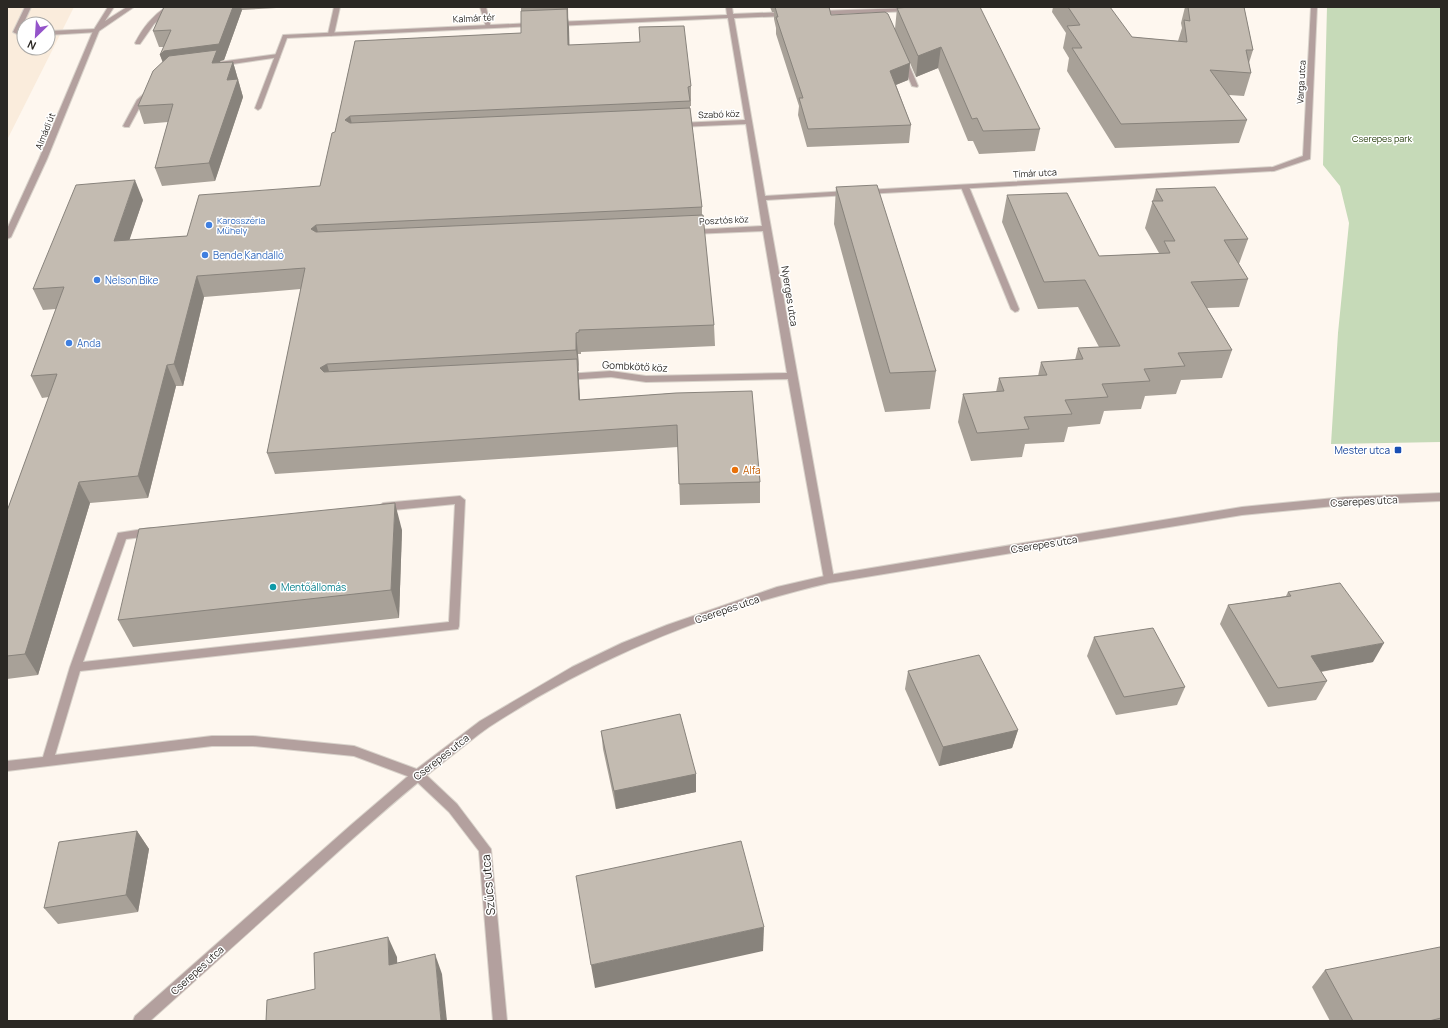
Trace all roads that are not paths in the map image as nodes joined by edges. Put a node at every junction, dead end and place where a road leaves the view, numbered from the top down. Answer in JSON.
{"nodes":[{"id":1,"x":111,"y":7,"type":"edge"},
{"id":2,"x":131,"y":7,"type":"edge"},
{"id":3,"x":170,"y":7,"type":"edge"},
{"id":4,"x":338,"y":7,"type":"edge"},
{"id":5,"x":483,"y":7,"type":"edge"},
{"id":6,"x":729,"y":7,"type":"edge"},
{"id":7,"x":1314,"y":7,"type":"edge"},
{"id":8,"x":919,"y":9,"type":"edge"},
{"id":9,"x":863,"y":12,"type":"junction"},
{"id":10,"x":793,"y":14,"type":"edge"},
{"id":11,"x":809,"y":14,"type":"edge"},
{"id":12,"x":731,"y":16,"type":"junction"},
{"id":13,"x":874,"y":19,"type":"edge"},
{"id":14,"x":544,"y":24,"type":"edge"},
{"id":15,"x":552,"y":24,"type":"edge"},
{"id":16,"x":489,"y":27,"type":"junction"},
{"id":17,"x":96,"y":31,"type":"junction"},
{"id":18,"x":56,"y":34,"type":"edge"},
{"id":19,"x":331,"y":34,"type":"junction"},
{"id":20,"x":138,"y":43,"type":"dead end"},
{"id":21,"x":900,"y":50,"type":"edge"},
{"id":22,"x":278,"y":56,"type":"junction"},
{"id":23,"x":210,"y":65,"type":"edge"},
{"id":24,"x":156,"y":85,"type":"edge"},
{"id":25,"x":915,"y":86,"type":"dead end"},
{"id":26,"x":258,"y":108,"type":"dead end"},
{"id":27,"x":749,"y":122,"type":"junction"},
{"id":28,"x":670,"y":125,"type":"edge"},
{"id":29,"x":127,"y":126,"type":"dead end"},
{"id":30,"x":1307,"y":157,"type":"joint"},
{"id":31,"x":965,"y":187,"type":"junction"},
{"id":32,"x":762,"y":198,"type":"junction"},
{"id":33,"x":768,"y":228,"type":"junction"},
{"id":34,"x":680,"y":232,"type":"edge"},
{"id":35,"x":7,"y":237,"type":"edge"},
{"id":36,"x":1015,"y":309,"type":"dead end"},
{"id":37,"x":792,"y":376,"type":"junction"},
{"id":38,"x":556,"y":378,"type":"edge"},
{"id":39,"x":1441,"y":497,"type":"edge"},
{"id":40,"x":375,"y":508,"type":"edge"},
{"id":41,"x":160,"y":531,"type":"edge"},
{"id":42,"x":829,"y":579,"type":"junction"},
{"id":43,"x":76,"y":667,"type":"junction"},
{"id":44,"x":48,"y":760,"type":"junction"},
{"id":45,"x":7,"y":766,"type":"edge"},
{"id":46,"x":418,"y":775,"type":"junction"},
{"id":47,"x":140,"y":1021,"type":"edge"},
{"id":48,"x":500,"y":1021,"type":"edge"}],
"edges":[{"from":1,"to":17,"type":"street","name":"Almádi út"},
{"from":2,"to":17,"type":"street"},
{"from":3,"to":20,"type":"street"},
{"from":4,"to":19,"type":"street"},
{"from":5,"to":16,"type":"street"},
{"from":6,"to":12,"type":"street"},
{"from":7,"to":30,"type":"street","name":"Varga utca"},
{"from":8,"to":9,"type":"street"},
{"from":9,"to":11,"type":"street"},
{"from":9,"to":13,"type":"street"},
{"from":10,"to":12,"type":"street"},
{"from":12,"to":15,"type":"street"},
{"from":12,"to":27,"type":"street","name":"Nyerges utca"},
{"from":14,"to":16,"type":"street","name":"Kalmár tér"},
{"from":16,"to":19,"type":"street","name":"Kalmár tér"},
{"from":17,"to":18,"type":"street"},
{"from":17,"to":35,"type":"street","name":"Almádi út"},
{"from":19,"to":22,"type":"street","name":"Kalmár tér"},
{"from":21,"to":25,"type":"street"},
{"from":22,"to":23,"type":"street"},
{"from":22,"to":26,"type":"street","name":"Kalmár tér"},
{"from":24,"to":29,"type":"street"},
{"from":27,"to":28,"type":"street","name":"Szabó köz"},
{"from":27,"to":32,"type":"street","name":"Nyerges utca"},
{"from":30,"to":31,"type":"street","name":"Tímár utca"},
{"from":31,"to":32,"type":"street","name":"Tímár utca"},
{"from":31,"to":36,"type":"street"},
{"from":32,"to":33,"type":"street","name":"Nyerges utca"},
{"from":33,"to":34,"type":"street","name":"Posztós köz"},
{"from":33,"to":37,"type":"street","name":"Nyerges utca"},
{"from":37,"to":38,"type":"street","name":"Gombkötő köz"},
{"from":37,"to":42,"type":"street","name":"Nyerges utca"},
{"from":39,"to":42,"type":"street","name":"Cserepes utca"},
{"from":40,"to":43,"type":"street"},
{"from":41,"to":43,"type":"street"},
{"from":42,"to":46,"type":"street","name":"Cserepes utca"},
{"from":43,"to":44,"type":"street"},
{"from":44,"to":45,"type":"street"},
{"from":44,"to":46,"type":"street"},
{"from":46,"to":47,"type":"street","name":"Cserepes utca"},
{"from":46,"to":48,"type":"street","name":"Szűcs utca"}]}
